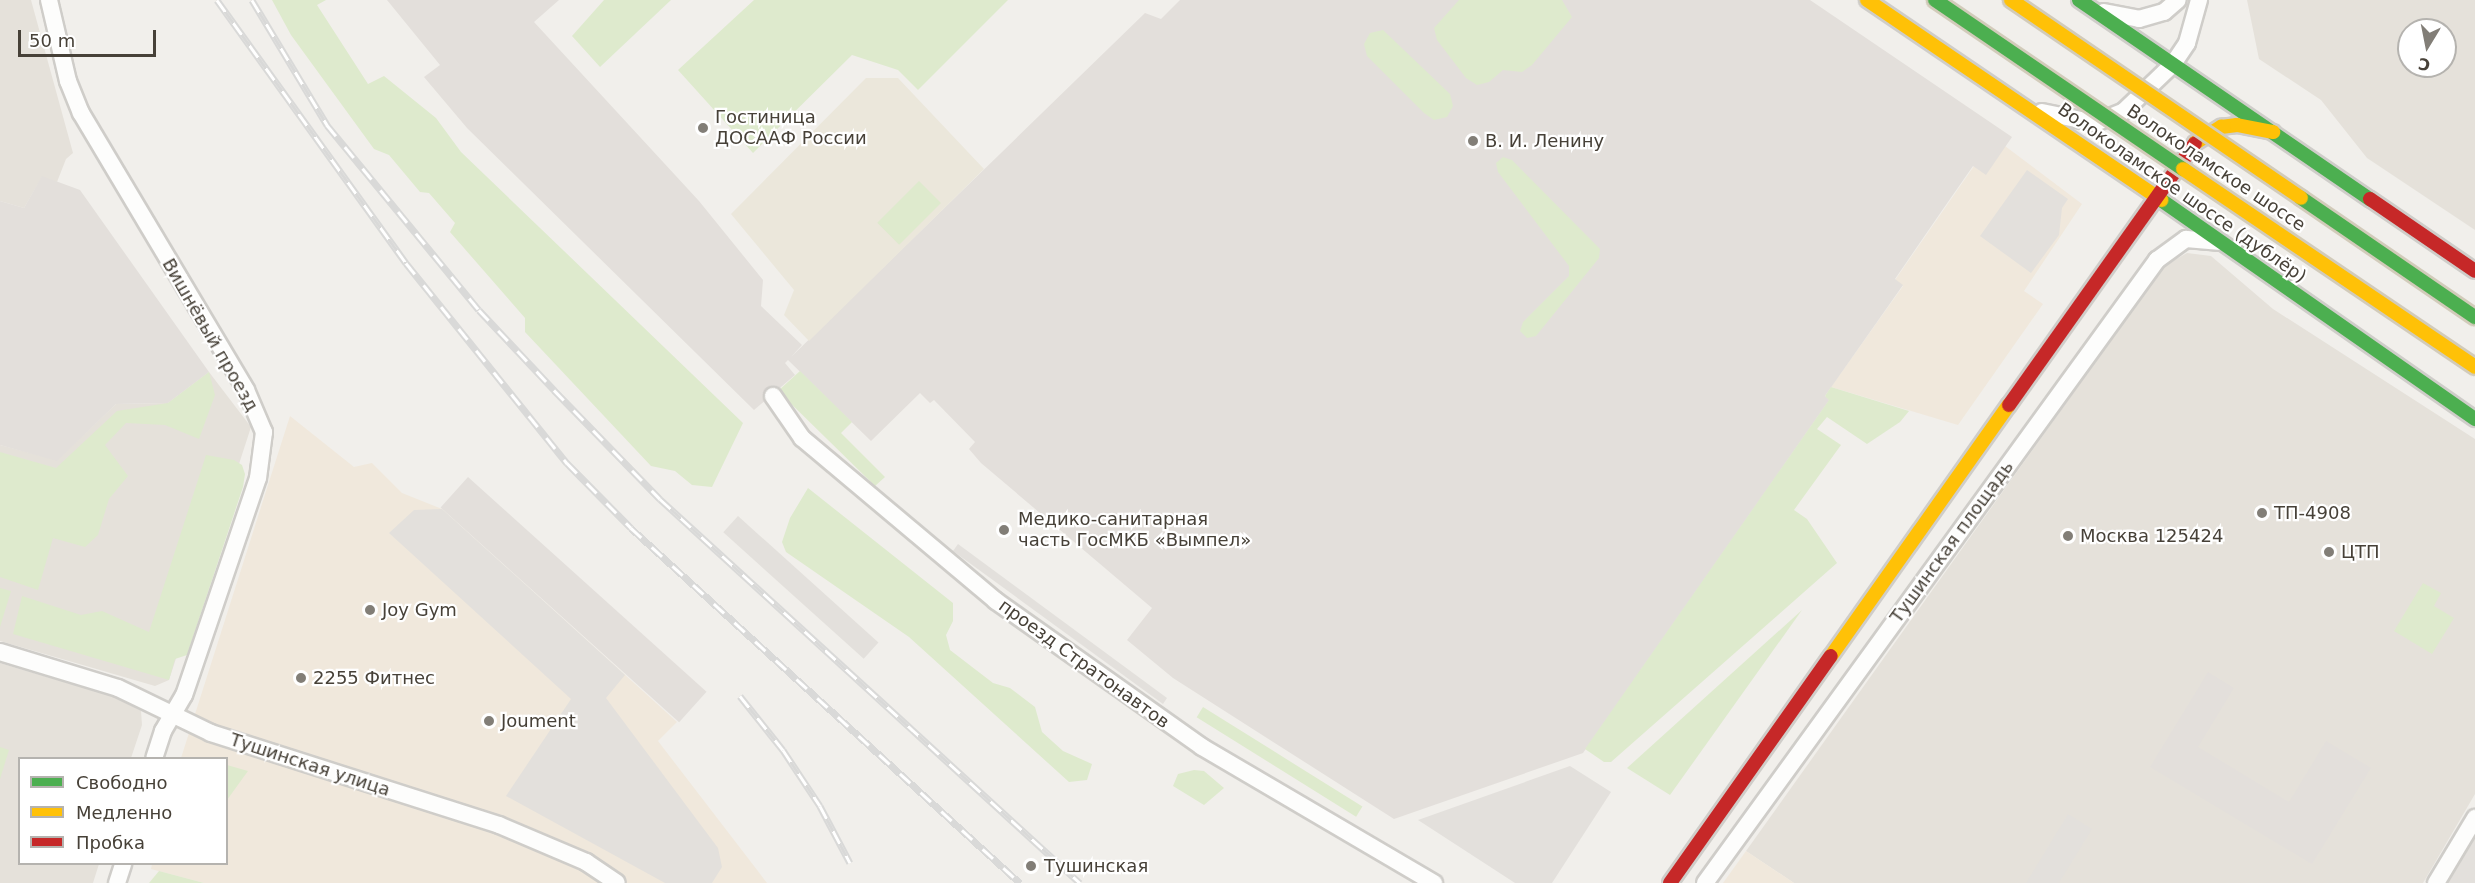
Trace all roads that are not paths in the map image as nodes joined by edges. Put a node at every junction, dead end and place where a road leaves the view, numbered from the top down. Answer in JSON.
{"nodes":[{"id":1,"x":49,"y":0,"type":"edge"},
{"id":2,"x":1868,"y":0,"type":"edge"},
{"id":3,"x":1935,"y":0,"type":"edge"},
{"id":4,"x":2011,"y":0,"type":"edge"},
{"id":5,"x":2178,"y":0,"type":"edge"},
{"id":6,"x":2199,"y":0,"type":"edge"},
{"id":7,"x":2085,"y":4,"type":"edge"},
{"id":8,"x":2172,"y":64,"type":"junction"},
{"id":9,"x":2033,"y":110,"type":"junction"},
{"id":10,"x":2272,"y":132,"type":"junction"},
{"id":11,"x":2156,"y":197,"type":"junction"},
{"id":12,"x":2222,"y":243,"type":"junction"},
{"id":13,"x":2475,"y":271,"type":"edge"},
{"id":14,"x":2475,"y":317,"type":"edge"},
{"id":15,"x":2475,"y":367,"type":"edge"},
{"id":16,"x":773,"y":396,"type":"dead end"},
{"id":17,"x":2475,"y":419,"type":"edge"},
{"id":18,"x":0,"y":652,"type":"edge"},
{"id":19,"x":171,"y":716,"type":"junction"},
{"id":20,"x":155,"y":757,"type":"edge"},
{"id":21,"x":2475,"y":818,"type":"edge"},
{"id":22,"x":123,"y":865,"type":"edge"},
{"id":23,"x":117,"y":883,"type":"edge"},
{"id":24,"x":617,"y":883,"type":"edge"},
{"id":25,"x":1434,"y":883,"type":"edge"},
{"id":26,"x":1670,"y":883,"type":"edge"},
{"id":27,"x":1705,"y":883,"type":"edge"},
{"id":28,"x":2436,"y":883,"type":"edge"}],
"edges":[{"from":1,"to":19,"type":"street","name":"Вишнёвый проезд"},
{"from":2,"to":9,"type":"street","name":"Волоколамское шоссе (дублёр)"},
{"from":3,"to":15,"type":"street","name":"Волоколамское шоссе","bridge":true},
{"from":4,"to":14,"type":"street","name":"Волоколамское шоссе","bridge":true},
{"from":5,"to":7,"type":"street"},
{"from":6,"to":8,"type":"street"},
{"from":7,"to":8,"type":"street"},
{"from":8,"to":9,"type":"street"},
{"from":8,"to":10,"type":"street"},
{"from":9,"to":11,"type":"street","name":"Волоколамское шоссе (дублёр)"},
{"from":10,"to":11,"type":"street","name":"Тушинская площадь"},
{"from":10,"to":13,"type":"street"},
{"from":11,"to":12,"type":"street","name":"Волоколамское шоссе (дублёр)"},
{"from":11,"to":26,"type":"street","name":"Тушинская площадь"},
{"from":12,"to":17,"type":"street","name":"Волоколамское шоссе (дублёр)"},
{"from":12,"to":27,"type":"street","name":"Тушинская площадь"},
{"from":16,"to":25,"type":"street","name":"проезд Стратонавтов"},
{"from":18,"to":19,"type":"street","name":"Тушинская улица"},
{"from":19,"to":20,"type":"street","name":"Вишнёвый проезд"},
{"from":19,"to":24,"type":"street","name":"Тушинская улица"},
{"from":21,"to":28,"type":"street"},
{"from":22,"to":23,"type":"street"}]}
